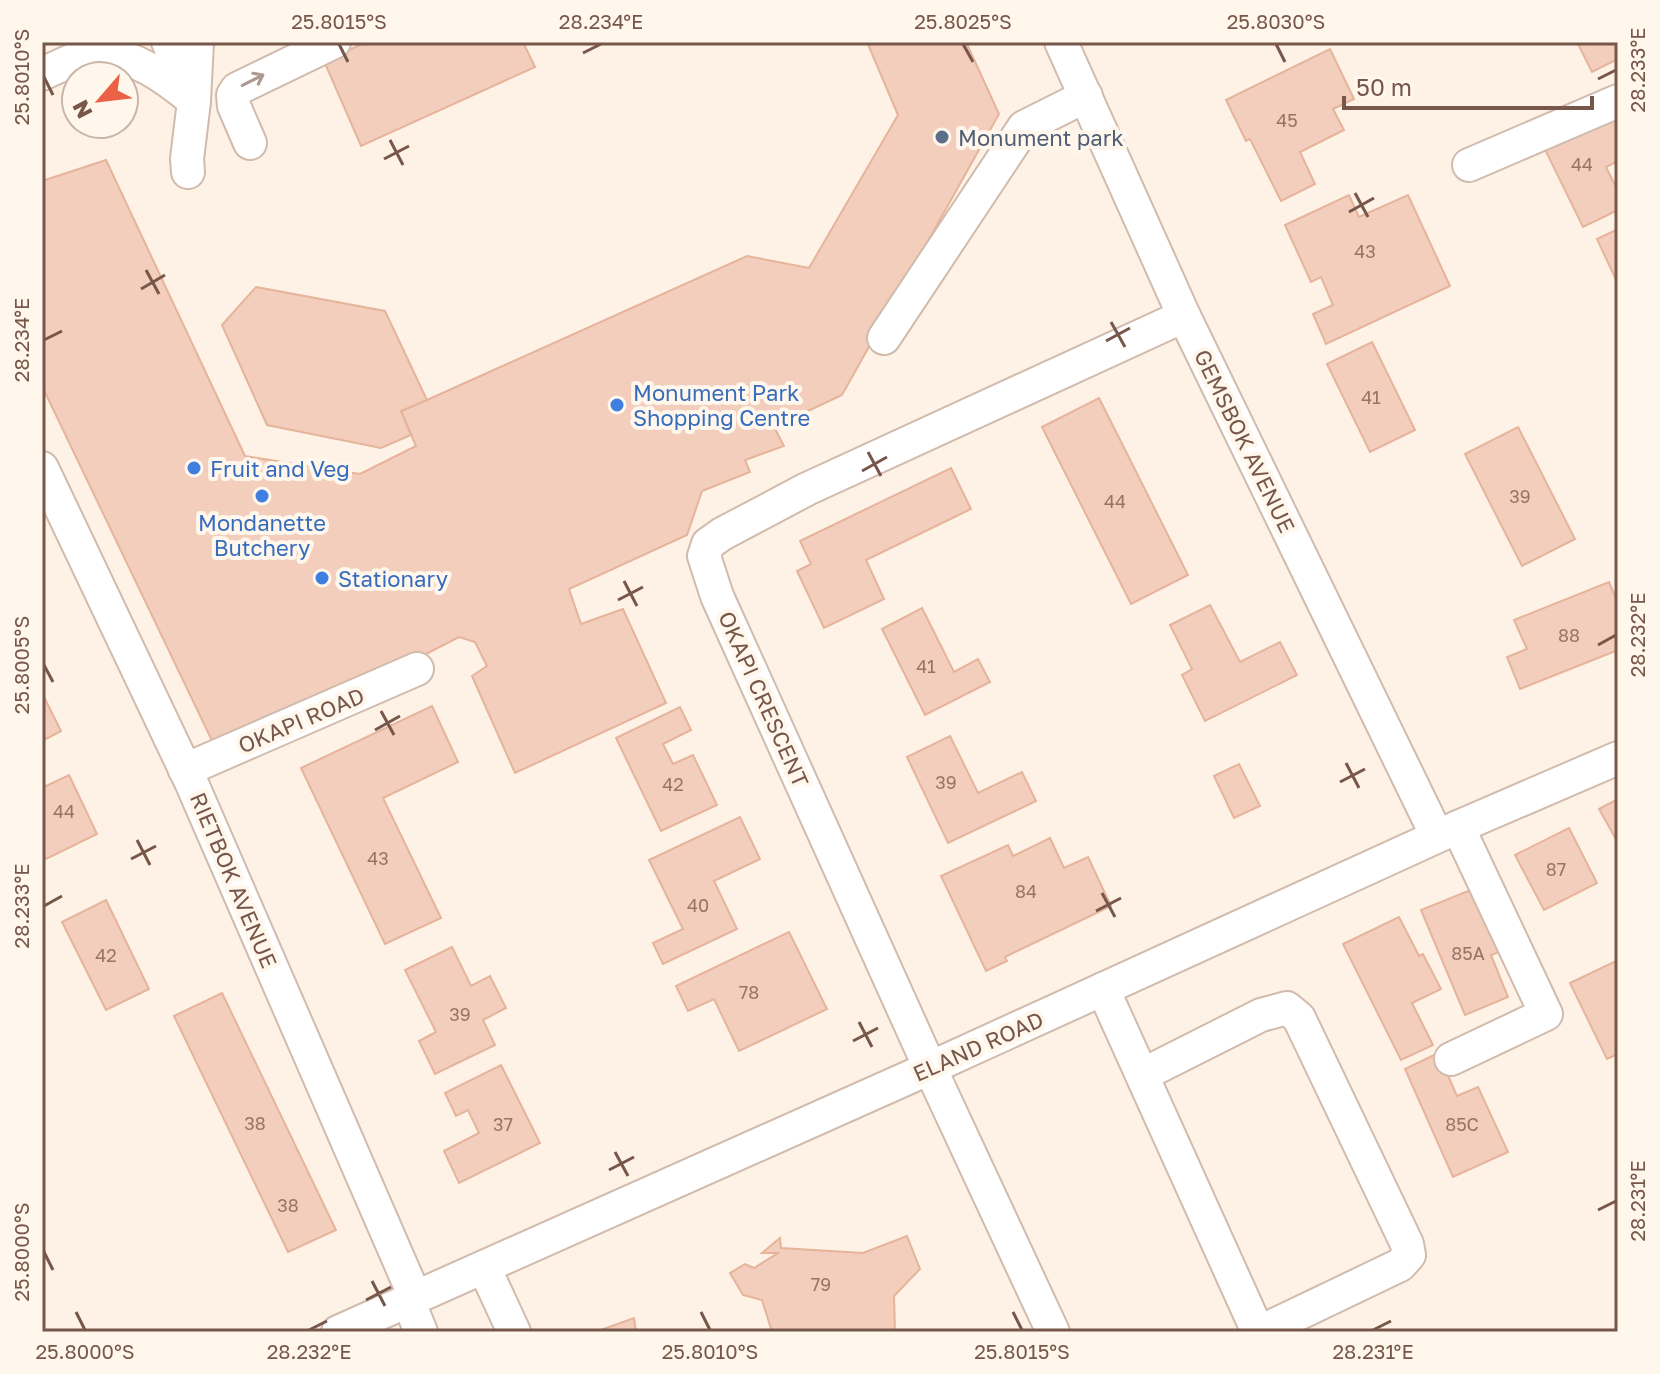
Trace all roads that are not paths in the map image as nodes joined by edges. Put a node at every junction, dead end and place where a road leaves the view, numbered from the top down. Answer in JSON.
{"nodes":[{"id":1,"x":168,"y":42,"type":"edge"},
{"id":2,"x":197,"y":42,"type":"edge"},
{"id":3,"x":334,"y":42,"type":"edge"},
{"id":4,"x":1061,"y":42,"type":"edge"},
{"id":5,"x":104,"y":46,"type":"edge"},
{"id":6,"x":42,"y":74,"type":"edge"},
{"id":7,"x":1086,"y":96,"type":"junction"},
{"id":8,"x":194,"y":101,"type":"junction"},
{"id":9,"x":1618,"y":101,"type":"edge"},
{"id":10,"x":250,"y":143,"type":"dead end"},
{"id":11,"x":1469,"y":165,"type":"dead end"},
{"id":12,"x":188,"y":172,"type":"dead end"},
{"id":13,"x":1184,"y":316,"type":"junction"},
{"id":14,"x":884,"y":338,"type":"dead end"},
{"id":15,"x":42,"y":468,"type":"edge"},
{"id":16,"x":417,"y":669,"type":"dead end"},
{"id":17,"x":1618,"y":758,"type":"edge"},
{"id":18,"x":185,"y":770,"type":"junction"},
{"id":19,"x":1447,"y":832,"type":"junction"},
{"id":20,"x":1103,"y":989,"type":"junction"},
{"id":21,"x":1451,"y":1059,"type":"dead end"},
{"id":22,"x":930,"y":1068,"type":"junction"},
{"id":23,"x":1142,"y":1075,"type":"junction"},
{"id":24,"x":484,"y":1267,"type":"junction"},
{"id":25,"x":411,"y":1299,"type":"junction"},
{"id":26,"x":338,"y":1332,"type":"edge"},
{"id":27,"x":421,"y":1332,"type":"edge"},
{"id":28,"x":514,"y":1332,"type":"edge"},
{"id":29,"x":1053,"y":1332,"type":"edge"},
{"id":30,"x":1259,"y":1332,"type":"edge"}],
"edges":[{"from":1,"to":8,"type":"street"},
{"from":2,"to":8,"type":"street"},
{"from":10,"to":3,"type":"street","one_way":true},
{"from":4,"to":7,"type":"street","name":"GEMSBOK AVENUE"},
{"from":5,"to":6,"type":"street"},
{"from":5,"to":8,"type":"street"},
{"from":7,"to":13,"type":"street","name":"GEMSBOK AVENUE"},
{"from":7,"to":14,"type":"street"},
{"from":8,"to":12,"type":"street"},
{"from":9,"to":11,"type":"street"},
{"from":13,"to":19,"type":"street","name":"GEMSBOK AVENUE"},
{"from":13,"to":22,"type":"street","name":"OKAPI CRESCENT"},
{"from":15,"to":18,"type":"street","name":"RIETBOK AVENUE"},
{"from":16,"to":18,"type":"street","name":"OKAPI ROAD"},
{"from":17,"to":19,"type":"street","name":"ELAND ROAD"},
{"from":18,"to":25,"type":"street","name":"RIETBOK AVENUE"},
{"from":19,"to":20,"type":"street","name":"ELAND ROAD"},
{"from":19,"to":21,"type":"street","name":"GEMSBOK AVENUE"},
{"from":20,"to":22,"type":"street","name":"ELAND ROAD"},
{"from":20,"to":23,"type":"street"},
{"from":22,"to":24,"type":"street","name":"ELAND ROAD"},
{"from":22,"to":29,"type":"street","name":"OKAPI CRESCENT"},
{"from":23,"to":30,"type":"street"},
{"from":23,"to":30,"type":"street"},
{"from":24,"to":25,"type":"street","name":"ELAND ROAD"},
{"from":24,"to":28,"type":"street"},
{"from":25,"to":26,"type":"street","name":"ELAND ROAD"},
{"from":25,"to":27,"type":"street","name":"RIETBOK AVENUE"}]}
